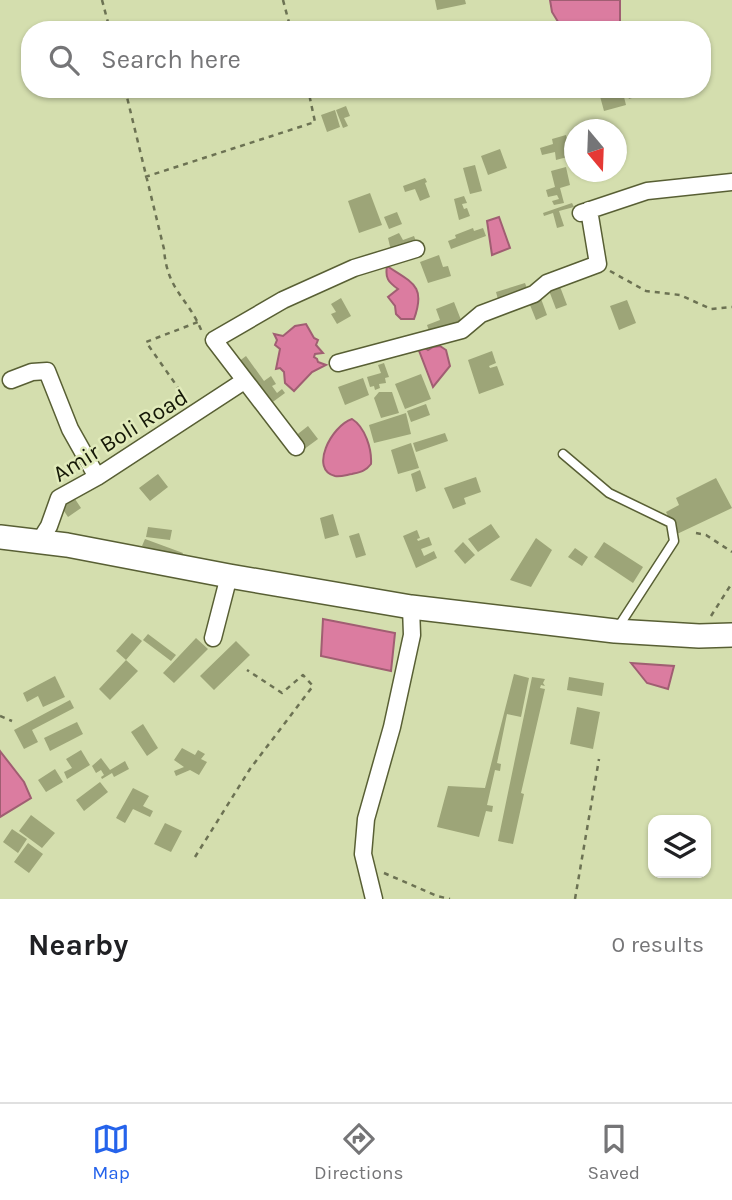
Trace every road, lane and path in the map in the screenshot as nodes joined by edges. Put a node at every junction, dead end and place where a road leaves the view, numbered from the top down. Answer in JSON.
{"nodes":[{"id":1,"x":103,"y":0,"type":"edge"},
{"id":2,"x":283,"y":0,"type":"edge"},
{"id":3,"x":108,"y":21,"type":"edge"},
{"id":4,"x":289,"y":21,"type":"edge"},
{"id":5,"x":126,"y":98,"type":"edge"},
{"id":6,"x":310,"y":98,"type":"edge"},
{"id":7,"x":145,"y":177,"type":"junction"},
{"id":8,"x":732,"y":182,"type":"edge"},
{"id":9,"x":416,"y":249,"type":"dead end"},
{"id":10,"x":598,"y":264,"type":"junction"},
{"id":11,"x":732,"y":307,"type":"edge"},
{"id":12,"x":198,"y":322,"type":"junction"},
{"id":13,"x":214,"y":340,"type":"junction"},
{"id":14,"x":338,"y":363,"type":"dead end"},
{"id":15,"x":11,"y":380,"type":"dead end"},
{"id":16,"x":244,"y":381,"type":"junction"},
{"id":17,"x":196,"y":413,"type":"junction"},
{"id":18,"x":296,"y":447,"type":"dead end"},
{"id":19,"x":564,"y":454,"type":"dead end"},
{"id":20,"x":97,"y":477,"type":"junction"},
{"id":21,"x":696,"y":533,"type":"dead end"},
{"id":22,"x":0,"y":537,"type":"edge"},
{"id":23,"x":39,"y":542,"type":"junction"},
{"id":24,"x":732,"y":552,"type":"edge"},
{"id":25,"x":229,"y":576,"type":"junction"},
{"id":26,"x":732,"y":583,"type":"edge"},
{"id":27,"x":411,"y":607,"type":"junction"},
{"id":28,"x":615,"y":631,"type":"junction"},
{"id":29,"x":732,"y":635,"type":"edge"},
{"id":30,"x":699,"y":636,"type":"junction"},
{"id":31,"x":213,"y":638,"type":"dead end"},
{"id":32,"x":247,"y":670,"type":"dead end"},
{"id":33,"x":0,"y":716,"type":"edge"},
{"id":34,"x":12,"y":721,"type":"dead end"},
{"id":35,"x":598,"y":759,"type":"dead end"},
{"id":36,"x":195,"y":857,"type":"dead end"},
{"id":37,"x":365,"y":864,"type":"junction"},
{"id":38,"x":374,"y":899,"type":"edge"},
{"id":39,"x":450,"y":899,"type":"edge"},
{"id":40,"x":575,"y":899,"type":"edge"}],
"edges":[{"from":1,"to":3,"type":"path"},
{"from":2,"to":4,"type":"path"},
{"from":5,"to":7,"type":"path"},
{"from":6,"to":7,"type":"path"},
{"from":7,"to":12,"type":"path"},
{"from":8,"to":10,"type":"street"},
{"from":9,"to":13,"type":"street"},
{"from":10,"to":11,"type":"path"},
{"from":10,"to":14,"type":"street"},
{"from":12,"to":13,"type":"path"},
{"from":12,"to":17,"type":"path"},
{"from":13,"to":16,"type":"street"},
{"from":15,"to":20,"type":"street"},
{"from":16,"to":17,"type":"street","name":"Amir Boli Road"},
{"from":16,"to":18,"type":"street"},
{"from":17,"to":20,"type":"street","name":"Amir Boli Road"},
{"from":19,"to":28,"type":"lane"},
{"from":20,"to":23,"type":"street","name":"Amir Boli Road"},
{"from":21,"to":24,"type":"path"},
{"from":22,"to":23,"type":"main road"},
{"from":23,"to":25,"type":"main road"},
{"from":25,"to":27,"type":"main road"},
{"from":25,"to":31,"type":"street"},
{"from":26,"to":30,"type":"path"},
{"from":27,"to":28,"type":"main road"},
{"from":27,"to":37,"type":"street"},
{"from":28,"to":30,"type":"main road"},
{"from":29,"to":30,"type":"main road"},
{"from":32,"to":36,"type":"path"},
{"from":33,"to":34,"type":"path"},
{"from":35,"to":40,"type":"path"},
{"from":37,"to":38,"type":"street"},
{"from":37,"to":39,"type":"path"}]}
